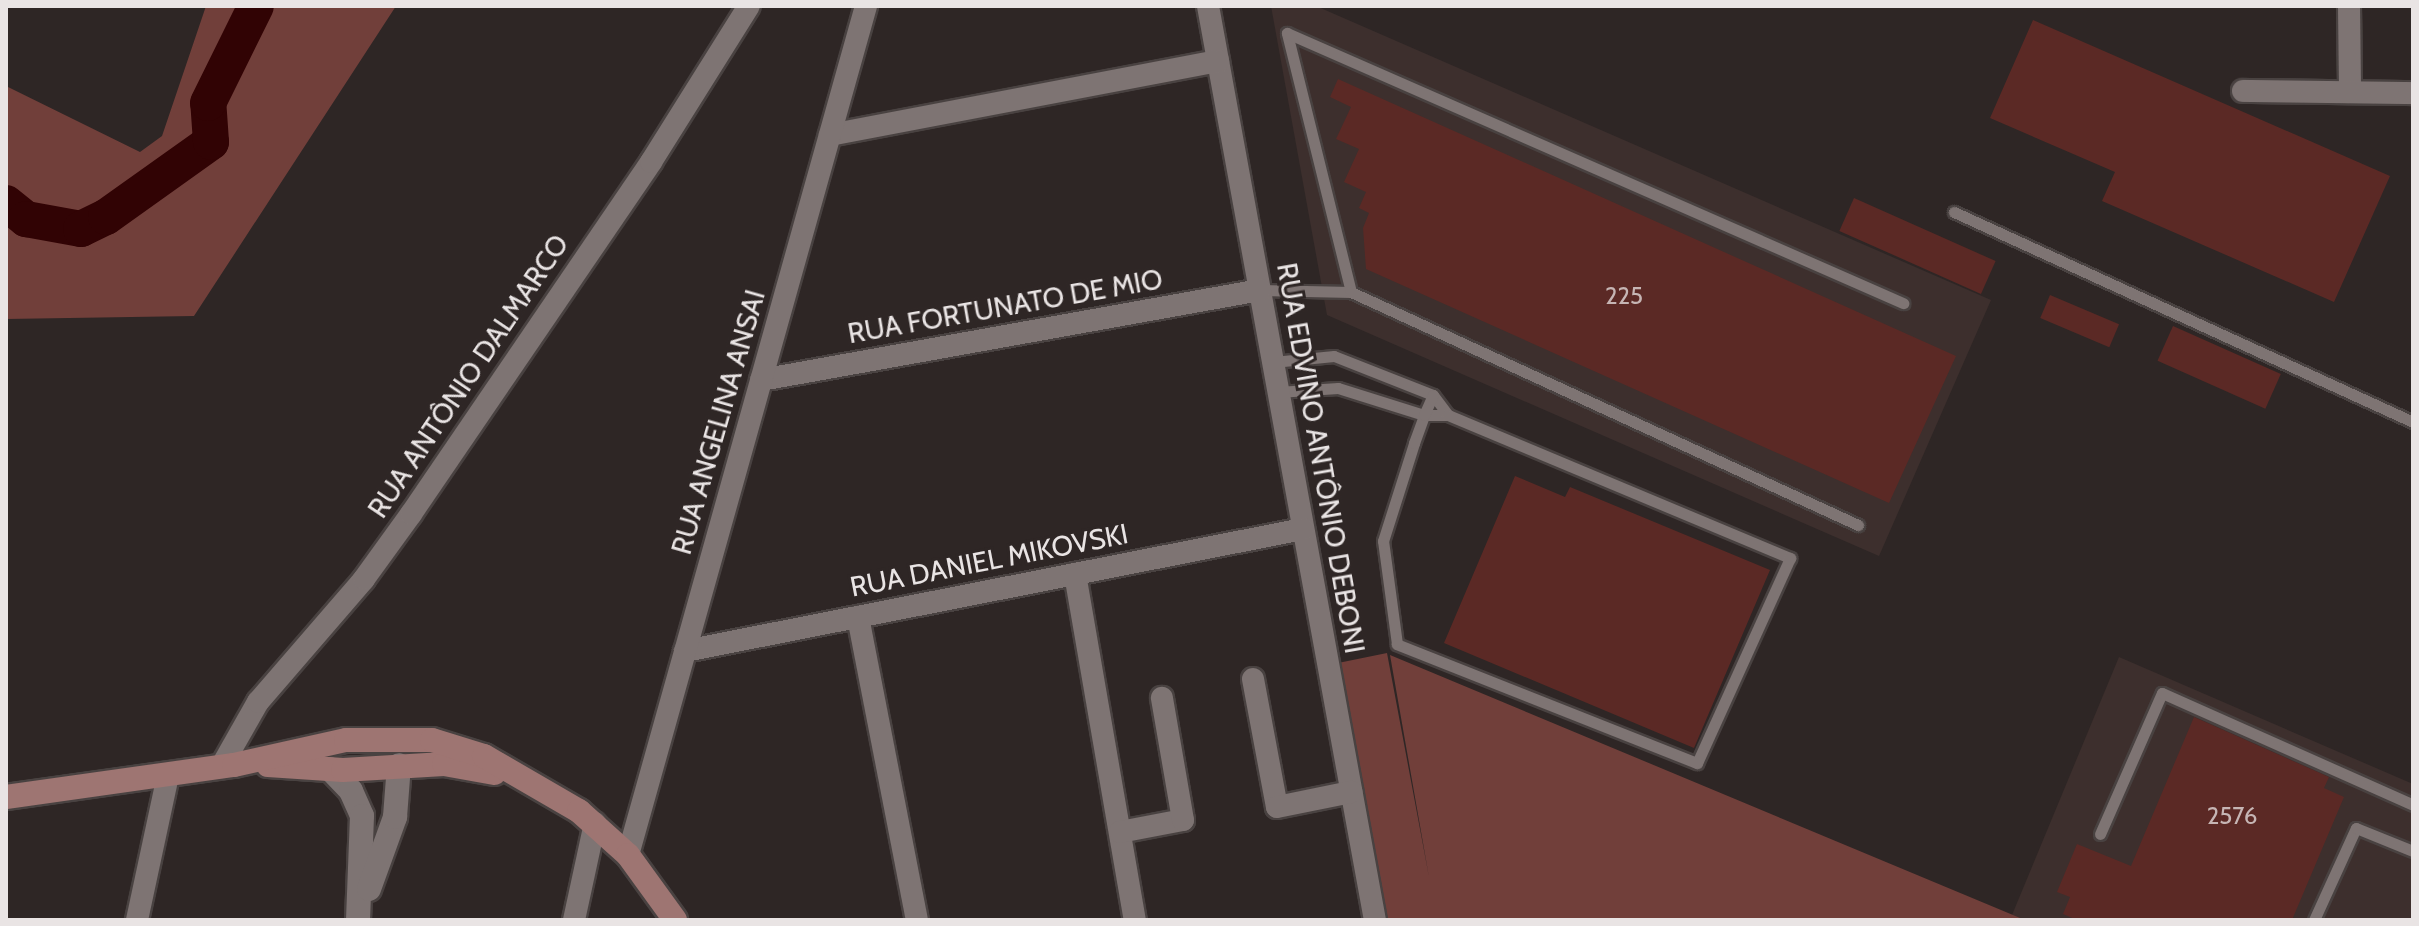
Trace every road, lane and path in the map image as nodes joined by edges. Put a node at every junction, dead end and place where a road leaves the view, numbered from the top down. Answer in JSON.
{"nodes":[{"id":1,"x":749,"y":6,"type":"edge"},
{"id":2,"x":866,"y":6,"type":"edge"},
{"id":3,"x":1208,"y":6,"type":"edge"},
{"id":4,"x":2349,"y":6,"type":"edge"},
{"id":5,"x":1218,"y":61,"type":"junction"},
{"id":6,"x":2243,"y":91,"type":"dead end"},
{"id":7,"x":2350,"y":92,"type":"junction"},
{"id":8,"x":2413,"y":93,"type":"edge"},
{"id":9,"x":830,"y":135,"type":"junction"},
{"id":10,"x":1954,"y":212,"type":"dead end"},
{"id":11,"x":1260,"y":290,"type":"junction"},
{"id":12,"x":1351,"y":292,"type":"junction"},
{"id":13,"x":1903,"y":303,"type":"dead end"},
{"id":14,"x":1273,"y":362,"type":"junction"},
{"id":15,"x":761,"y":380,"type":"junction"},
{"id":16,"x":1278,"y":392,"type":"junction"},
{"id":17,"x":1433,"y":395,"type":"junction"},
{"id":18,"x":1424,"y":415,"type":"junction"},
{"id":19,"x":1448,"y":415,"type":"junction"},
{"id":20,"x":2413,"y":422,"type":"edge"},
{"id":21,"x":1858,"y":525,"type":"dead end"},
{"id":22,"x":1303,"y":529,"type":"junction"},
{"id":23,"x":1075,"y":574,"type":"junction"},
{"id":24,"x":858,"y":617,"type":"junction"},
{"id":25,"x":685,"y":651,"type":"junction"},
{"id":26,"x":1253,"y":679,"type":"dead end"},
{"id":27,"x":1162,"y":698,"type":"dead end"},
{"id":28,"x":346,"y":740,"type":"junction"},
{"id":29,"x":399,"y":765,"type":"junction"},
{"id":30,"x":227,"y":766,"type":"junction"},
{"id":31,"x":330,"y":769,"type":"junction"},
{"id":32,"x":168,"y":776,"type":"junction"},
{"id":33,"x":536,"y":786,"type":"junction"},
{"id":34,"x":1351,"y":792,"type":"junction"},
{"id":35,"x":6,"y":797,"type":"edge"},
{"id":36,"x":2413,"y":805,"type":"edge"},
{"id":37,"x":595,"y":823,"type":"junction"},
{"id":38,"x":1120,"y":832,"type":"junction"},
{"id":39,"x":2100,"y":834,"type":"dead end"},
{"id":40,"x":2413,"y":851,"type":"edge"},
{"id":41,"x":628,"y":855,"type":"junction"},
{"id":42,"x":358,"y":919,"type":"edge"},
{"id":43,"x":137,"y":920,"type":"edge"},
{"id":44,"x":574,"y":920,"type":"edge"},
{"id":45,"x":675,"y":920,"type":"edge"},
{"id":46,"x":917,"y":920,"type":"edge"},
{"id":47,"x":1135,"y":920,"type":"edge"},
{"id":48,"x":1375,"y":920,"type":"edge"},
{"id":49,"x":2314,"y":920,"type":"edge"}],
"edges":[{"from":1,"to":30,"type":"street","name":"RUA ANTÔNIO DALMARCO"},
{"from":2,"to":9,"type":"street","name":"RUA ANGELINA ANSAI"},
{"from":3,"to":5,"type":"street","name":"RUA EDVINO ANTÔNIO DEBONI"},
{"from":4,"to":7,"type":"street"},
{"from":5,"to":9,"type":"street"},
{"from":5,"to":11,"type":"street","name":"RUA EDVINO ANTÔNIO DEBONI"},
{"from":6,"to":7,"type":"street"},
{"from":7,"to":8,"type":"street"},
{"from":9,"to":15,"type":"street","name":"RUA ANGELINA ANSAI"},
{"from":10,"to":20,"type":"lane"},
{"from":11,"to":12,"type":"lane"},
{"from":11,"to":14,"type":"street","name":"RUA EDVINO ANTÔNIO DEBONI"},
{"from":11,"to":15,"type":"street","name":"RUA FORTUNATO DE MIO"},
{"from":12,"to":13,"type":"lane"},
{"from":12,"to":21,"type":"lane"},
{"from":14,"to":16,"type":"street","name":"RUA EDVINO ANTÔNIO DEBONI"},
{"from":14,"to":17,"type":"lane"},
{"from":15,"to":25,"type":"street","name":"RUA ANGELINA ANSAI"},
{"from":16,"to":18,"type":"lane"},
{"from":16,"to":22,"type":"street","name":"RUA EDVINO ANTÔNIO DEBONI"},
{"from":17,"to":18,"type":"lane"},
{"from":17,"to":19,"type":"lane"},
{"from":18,"to":19,"type":"lane"},
{"from":18,"to":19,"type":"lane"},
{"from":22,"to":23,"type":"street","name":"RUA DANIEL MIKOVSKI"},
{"from":22,"to":34,"type":"street","name":"RUA EDVINO ANTÔNIO DEBONI"},
{"from":23,"to":24,"type":"street","name":"RUA DANIEL MIKOVSKI"},
{"from":23,"to":38,"type":"street"},
{"from":24,"to":25,"type":"street","name":"RUA DANIEL MIKOVSKI"},
{"from":24,"to":46,"type":"street"},
{"from":25,"to":41,"type":"street","name":"RUA ANGELINA ANSAI"},
{"from":26,"to":34,"type":"street"},
{"from":27,"to":38,"type":"street"},
{"from":28,"to":29,"type":"main road"},
{"from":28,"to":30,"type":"main road"},
{"from":28,"to":33,"type":"main road"},
{"from":29,"to":31,"type":"main road"},
{"from":29,"to":33,"type":"main road"},
{"from":29,"to":42,"type":"street"},
{"from":30,"to":31,"type":"main road"},
{"from":30,"to":32,"type":"main road"},
{"from":31,"to":42,"type":"street"},
{"from":32,"to":35,"type":"main road"},
{"from":32,"to":43,"type":"street"},
{"from":33,"to":37,"type":"main road"},
{"from":34,"to":48,"type":"street","name":"RUA EDVINO ANTÔNIO DEBONI"},
{"from":36,"to":39,"type":"lane"},
{"from":37,"to":41,"type":"main road"},
{"from":37,"to":44,"type":"street"},
{"from":38,"to":47,"type":"street"},
{"from":40,"to":49,"type":"lane"},
{"from":41,"to":45,"type":"main road"}]}
